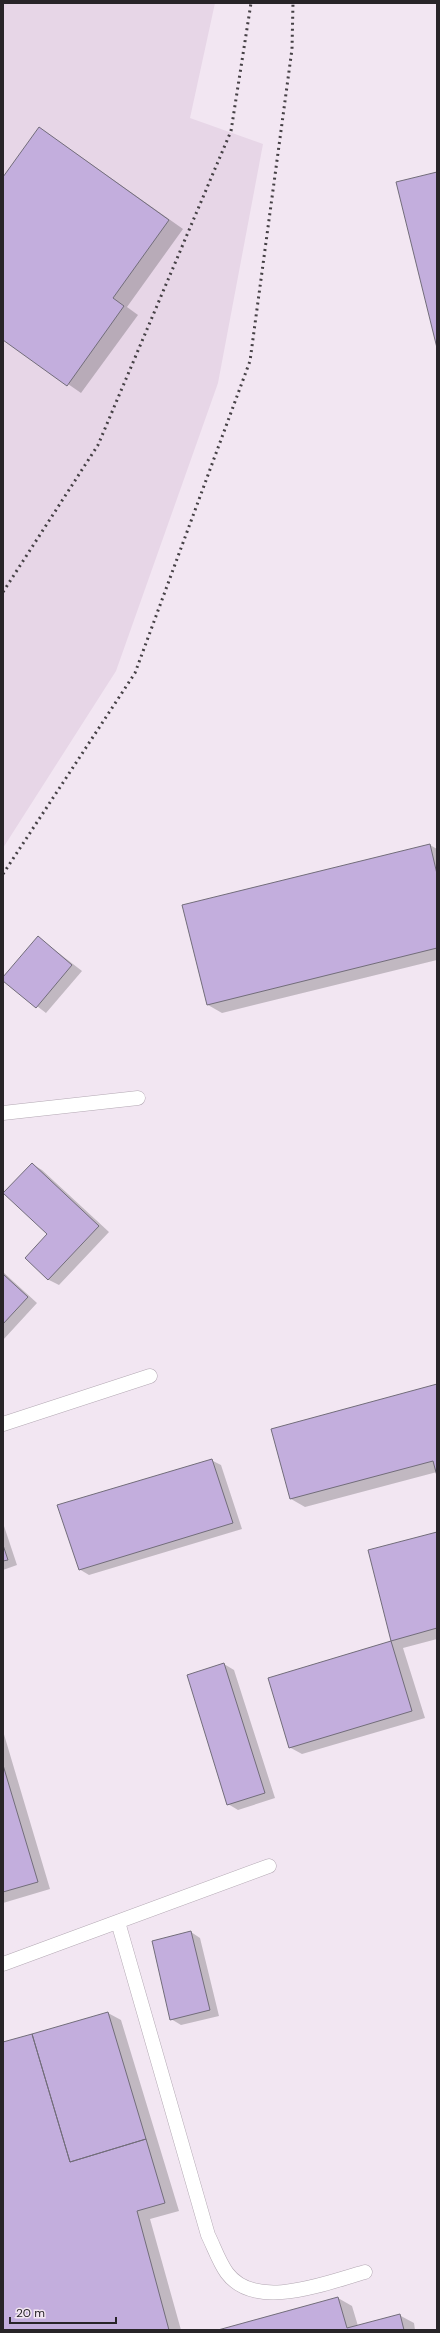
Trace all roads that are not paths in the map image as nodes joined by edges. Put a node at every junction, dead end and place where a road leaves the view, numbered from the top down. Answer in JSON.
{"nodes":[{"id":1,"x":138,"y":1098,"type":"dead end"},
{"id":2,"x":3,"y":1112,"type":"edge"},
{"id":3,"x":150,"y":1376,"type":"dead end"},
{"id":4,"x":3,"y":1424,"type":"edge"},
{"id":5,"x":269,"y":1866,"type":"dead end"},
{"id":6,"x":118,"y":1922,"type":"junction"},
{"id":7,"x":3,"y":1964,"type":"edge"},
{"id":8,"x":365,"y":2272,"type":"dead end"}],
"edges":[{"from":1,"to":2,"type":"lane"},
{"from":3,"to":4,"type":"lane"},
{"from":5,"to":6,"type":"lane"},
{"from":6,"to":7,"type":"lane"},
{"from":6,"to":8,"type":"lane"}]}
